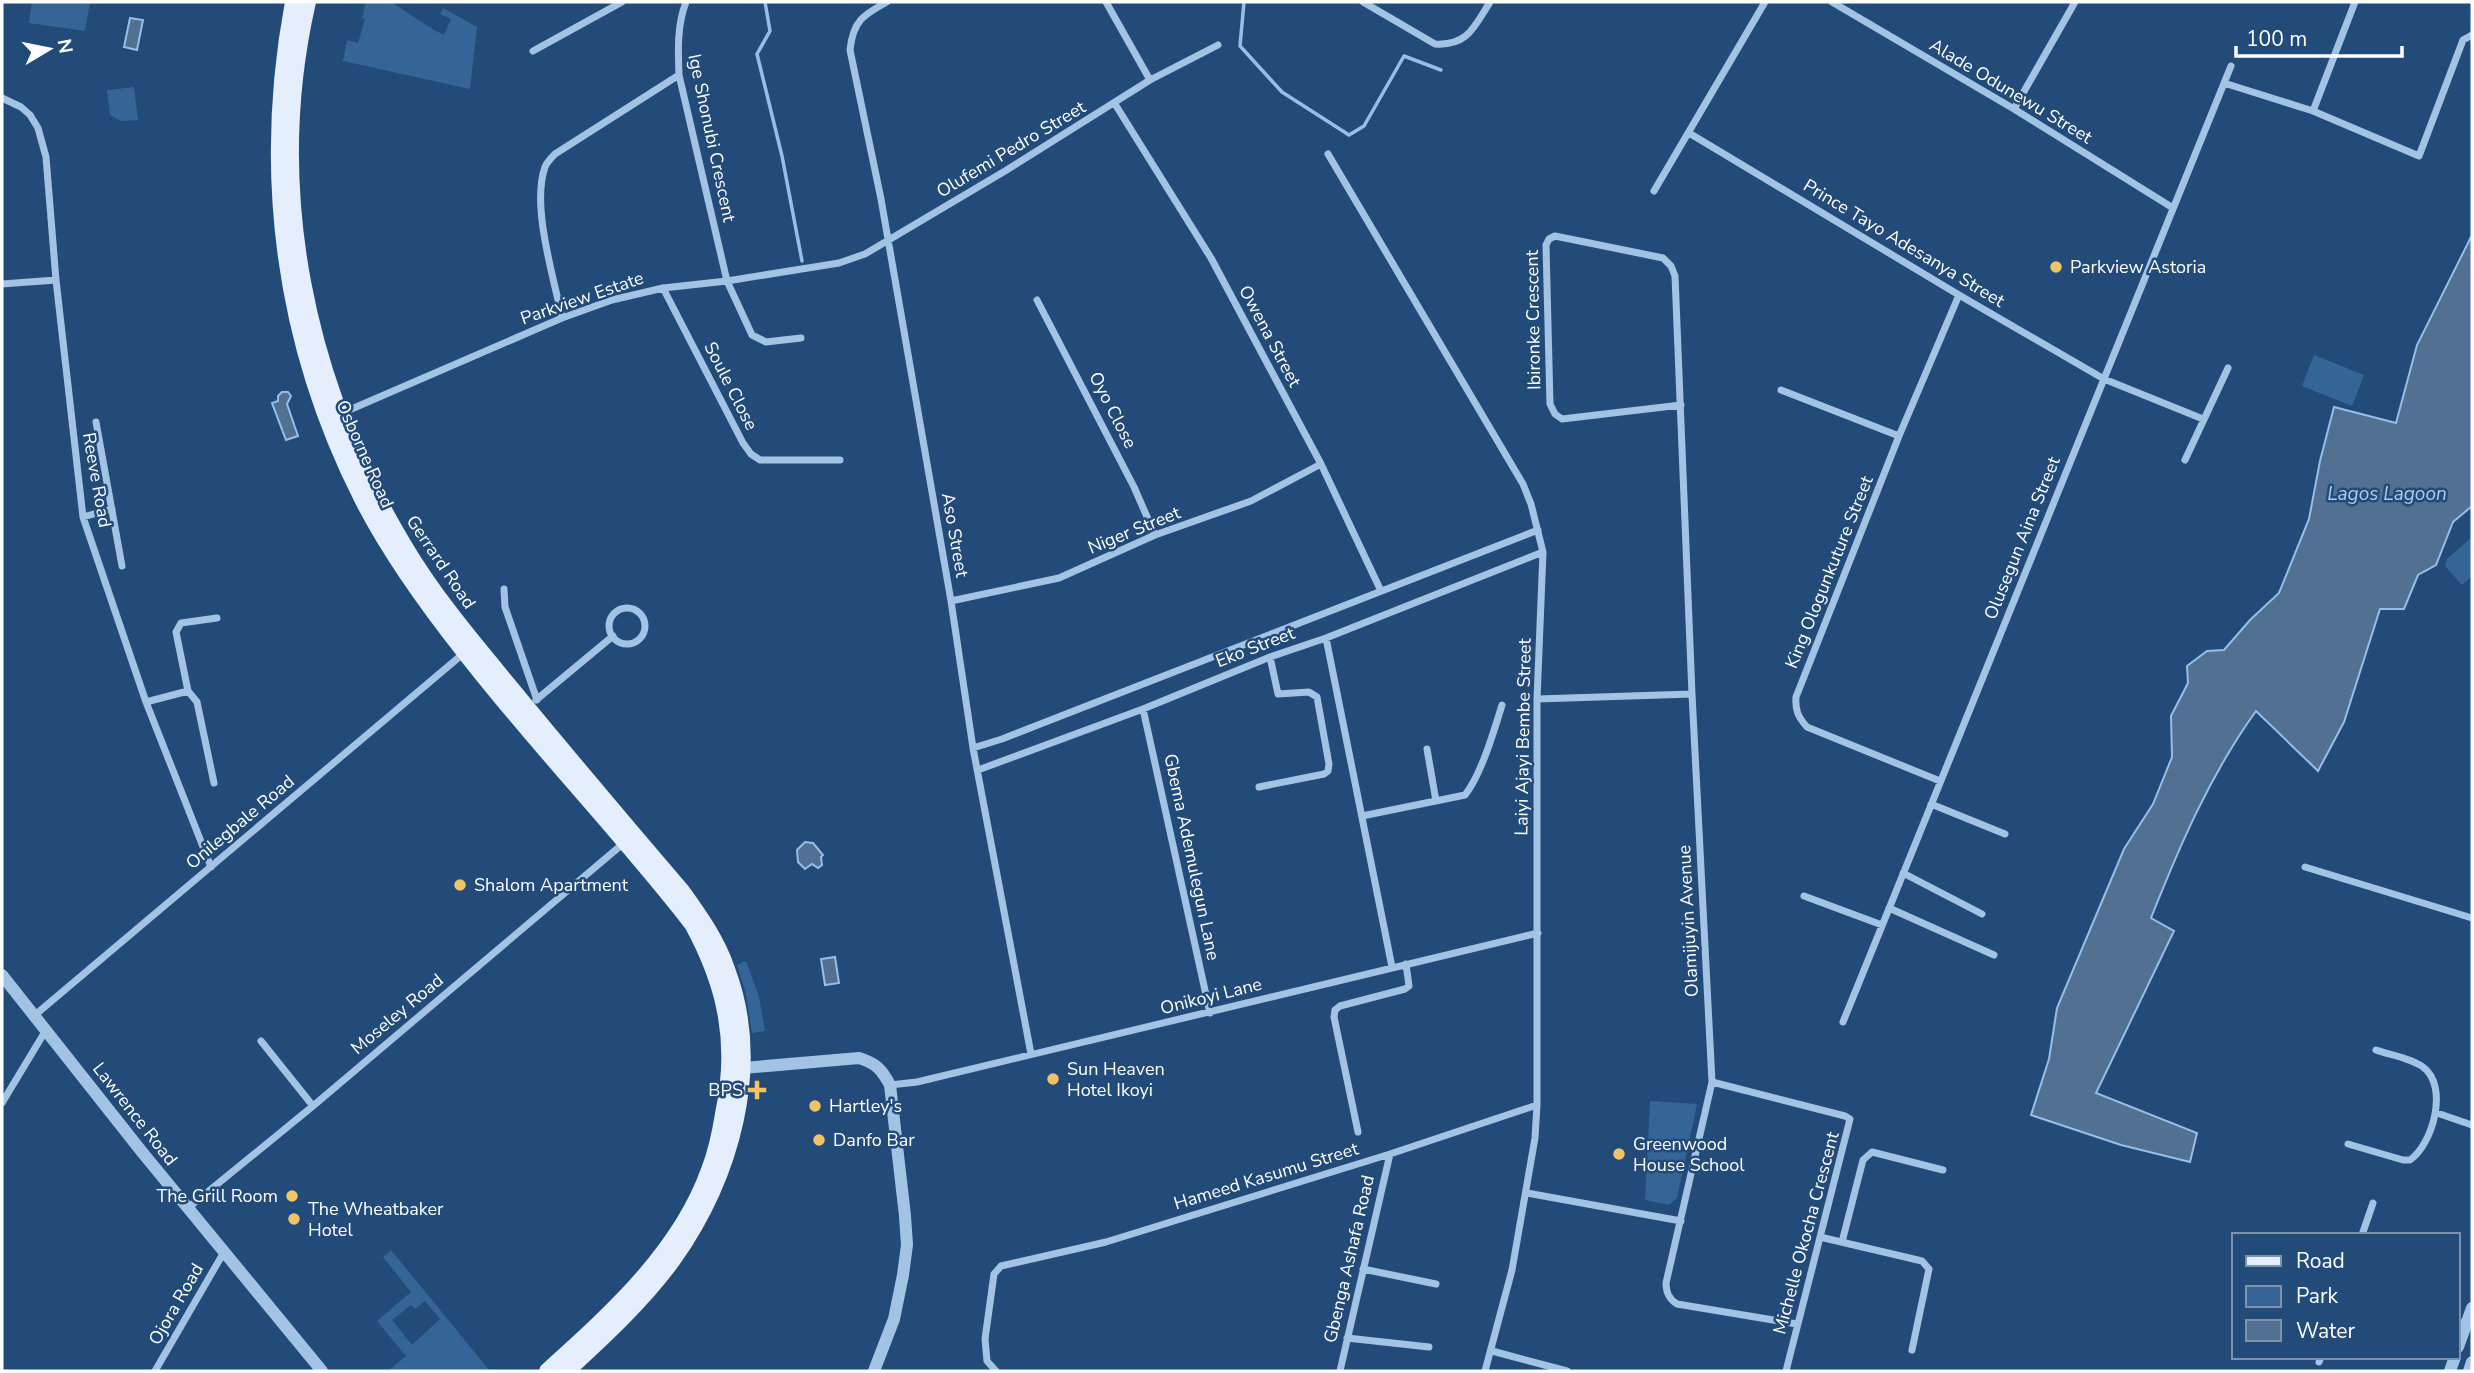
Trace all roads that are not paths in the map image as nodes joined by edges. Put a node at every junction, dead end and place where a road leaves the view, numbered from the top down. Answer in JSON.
{"nodes":[{"id":1,"x":293,"y":2,"type":"edge"},
{"id":2,"x":308,"y":2,"type":"edge"},
{"id":3,"x":622,"y":2,"type":"edge"},
{"id":4,"x":686,"y":2,"type":"edge"},
{"id":5,"x":887,"y":2,"type":"edge"},
{"id":6,"x":1106,"y":2,"type":"edge"},
{"id":7,"x":1363,"y":2,"type":"edge"},
{"id":8,"x":1490,"y":2,"type":"edge"},
{"id":9,"x":1765,"y":2,"type":"edge"},
{"id":10,"x":1832,"y":2,"type":"edge"},
{"id":11,"x":2075,"y":2,"type":"edge"},
{"id":12,"x":2355,"y":2,"type":"edge"},
{"id":13,"x":2472,"y":35,"type":"edge"},
{"id":14,"x":1218,"y":45,"type":"dead end"},
{"id":15,"x":533,"y":51,"type":"dead end"},
{"id":16,"x":2231,"y":66,"type":"dead end"},
{"id":17,"x":679,"y":75,"type":"junction"},
{"id":18,"x":1150,"y":80,"type":"junction"},
{"id":19,"x":2224,"y":83,"type":"junction"},
{"id":20,"x":2,"y":98,"type":"edge"},
{"id":21,"x":1115,"y":104,"type":"junction"},
{"id":22,"x":2014,"y":109,"type":"junction"},
{"id":23,"x":2312,"y":111,"type":"junction"},
{"id":24,"x":1689,"y":133,"type":"junction"},
{"id":25,"x":1328,"y":154,"type":"dead end"},
{"id":26,"x":1654,"y":191,"type":"dead end"},
{"id":27,"x":2173,"y":208,"type":"junction"},
{"id":28,"x":887,"y":242,"type":"junction"},
{"id":29,"x":56,"y":280,"type":"junction"},
{"id":30,"x":727,"y":281,"type":"junction"},
{"id":31,"x":2,"y":284,"type":"edge"},
{"id":32,"x":663,"y":288,"type":"junction"},
{"id":33,"x":1959,"y":295,"type":"junction"},
{"id":34,"x":1037,"y":300,"type":"dead end"},
{"id":35,"x":562,"y":318,"type":"junction"},
{"id":36,"x":801,"y":338,"type":"dead end"},
{"id":37,"x":2228,"y":368,"type":"dead end"},
{"id":38,"x":2104,"y":379,"type":"junction"},
{"id":39,"x":1781,"y":390,"type":"dead end"},
{"id":40,"x":1681,"y":405,"type":"junction"},
{"id":41,"x":339,"y":415,"type":"junction"},
{"id":42,"x":2203,"y":419,"type":"junction"},
{"id":43,"x":96,"y":422,"type":"dead end"},
{"id":44,"x":1899,"y":436,"type":"junction"},
{"id":45,"x":840,"y":460,"type":"dead end"},
{"id":46,"x":2185,"y":460,"type":"dead end"},
{"id":47,"x":1321,"y":464,"type":"junction"},
{"id":48,"x":112,"y":509,"type":"junction"},
{"id":49,"x":83,"y":517,"type":"junction"},
{"id":50,"x":1538,"y":530,"type":"junction"},
{"id":51,"x":1155,"y":536,"type":"junction"},
{"id":52,"x":1543,"y":552,"type":"junction"},
{"id":53,"x":122,"y":566,"type":"dead end"},
{"id":54,"x":504,"y":589,"type":"dead end"},
{"id":55,"x":1381,"y":591,"type":"junction"},
{"id":56,"x":951,"y":601,"type":"junction"},
{"id":57,"x":218,"y":618,"type":"dead end"},
{"id":58,"x":613,"y":636,"type":"junction"},
{"id":59,"x":1326,"y":638,"type":"junction"},
{"id":60,"x":465,"y":653,"type":"junction"},
{"id":61,"x":1270,"y":657,"type":"junction"},
{"id":62,"x":188,"y":691,"type":"junction"},
{"id":63,"x":1692,"y":694,"type":"junction"},
{"id":64,"x":1536,"y":699,"type":"junction"},
{"id":65,"x":146,"y":702,"type":"junction"},
{"id":66,"x":532,"y":703,"type":"junction"},
{"id":67,"x":1503,"y":705,"type":"dead end"},
{"id":68,"x":1143,"y":709,"type":"junction"},
{"id":69,"x":973,"y":748,"type":"junction"},
{"id":70,"x":1427,"y":749,"type":"dead end"},
{"id":71,"x":978,"y":770,"type":"junction"},
{"id":72,"x":1940,"y":781,"type":"junction"},
{"id":73,"x":214,"y":783,"type":"dead end"},
{"id":74,"x":1259,"y":787,"type":"dead end"},
{"id":75,"x":1436,"y":801,"type":"junction"},
{"id":76,"x":1931,"y":804,"type":"junction"},
{"id":77,"x":1362,"y":816,"type":"junction"},
{"id":78,"x":2005,"y":834,"type":"dead end"},
{"id":79,"x":625,"y":842,"type":"junction"},
{"id":80,"x":211,"y":867,"type":"junction"},
{"id":81,"x":2305,"y":867,"type":"dead end"},
{"id":82,"x":1903,"y":873,"type":"junction"},
{"id":83,"x":1804,"y":896,"type":"dead end"},
{"id":84,"x":1889,"y":908,"type":"junction"},
{"id":85,"x":1982,"y":915,"type":"dead end"},
{"id":86,"x":2472,"y":918,"type":"edge"},
{"id":87,"x":1882,"y":925,"type":"junction"},
{"id":88,"x":1538,"y":933,"type":"junction"},
{"id":89,"x":1994,"y":955,"type":"dead end"},
{"id":90,"x":1406,"y":964,"type":"junction"},
{"id":91,"x":1392,"y":967,"type":"junction"},
{"id":92,"x":2,"y":975,"type":"edge"},
{"id":93,"x":1210,"y":1013,"type":"junction"},
{"id":94,"x":35,"y":1015,"type":"junction"},
{"id":95,"x":1843,"y":1021,"type":"dead end"},
{"id":96,"x":47,"y":1029,"type":"junction"},
{"id":97,"x":261,"y":1041,"type":"dead end"},
{"id":98,"x":2376,"y":1050,"type":"dead end"},
{"id":99,"x":1031,"y":1054,"type":"junction"},
{"id":100,"x":736,"y":1065,"type":"junction"},
{"id":101,"x":1712,"y":1082,"type":"junction"},
{"id":102,"x":890,"y":1085,"type":"junction"},
{"id":103,"x":2,"y":1103,"type":"edge"},
{"id":104,"x":1537,"y":1105,"type":"junction"},
{"id":105,"x":313,"y":1106,"type":"junction"},
{"id":106,"x":2437,"y":1113,"type":"junction"},
{"id":107,"x":2472,"y":1125,"type":"edge"},
{"id":108,"x":1358,"y":1132,"type":"dead end"},
{"id":109,"x":2348,"y":1144,"type":"dead end"},
{"id":110,"x":1390,"y":1154,"type":"junction"},
{"id":111,"x":1943,"y":1170,"type":"dead end"},
{"id":112,"x":1527,"y":1193,"type":"junction"},
{"id":113,"x":2373,"y":1203,"type":"dead end"},
{"id":114,"x":188,"y":1208,"type":"junction"},
{"id":115,"x":1681,"y":1221,"type":"junction"},
{"id":116,"x":2363,"y":1233,"type":"edge"},
{"id":117,"x":1820,"y":1237,"type":"junction"},
{"id":118,"x":1842,"y":1242,"type":"junction"},
{"id":119,"x":224,"y":1252,"type":"junction"},
{"id":120,"x":1363,"y":1269,"type":"junction"},
{"id":121,"x":1436,"y":1284,"type":"dead end"},
{"id":122,"x":2472,"y":1308,"type":"edge"},
{"id":123,"x":1797,"y":1324,"type":"junction"},
{"id":124,"x":2466,"y":1324,"type":"edge"},
{"id":125,"x":1347,"y":1338,"type":"junction"},
{"id":126,"x":2460,"y":1341,"type":"edge"},
{"id":127,"x":1429,"y":1347,"type":"dead end"},
{"id":128,"x":1912,"y":1350,"type":"dead end"},
{"id":129,"x":1492,"y":1351,"type":"junction"},
{"id":130,"x":2472,"y":1362,"type":"edge"},
{"id":131,"x":155,"y":1371,"type":"edge"},
{"id":132,"x":322,"y":1371,"type":"edge"},
{"id":133,"x":547,"y":1371,"type":"edge"},
{"id":134,"x":567,"y":1371,"type":"edge"},
{"id":135,"x":874,"y":1371,"type":"edge"},
{"id":136,"x":996,"y":1371,"type":"edge"},
{"id":137,"x":1340,"y":1371,"type":"edge"},
{"id":138,"x":1485,"y":1371,"type":"edge"},
{"id":139,"x":1567,"y":1371,"type":"edge"},
{"id":140,"x":1786,"y":1371,"type":"edge"},
{"id":141,"x":2469,"y":1371,"type":"edge"}],
"edges":[{"from":1,"to":60,"type":"main road","name":"Osborne Road"},
{"from":2,"to":41,"type":"main road","name":"Gerrard Road"},
{"from":3,"to":15,"type":"street"},
{"from":4,"to":17,"type":"street","name":"Ige Shonubi Crescent"},
{"from":5,"to":28,"type":"street","name":"Aso Street"},
{"from":6,"to":18,"type":"street"},
{"from":7,"to":8,"type":"street"},
{"from":9,"to":24,"type":"street"},
{"from":10,"to":22,"type":"street","name":"Alade Odunewu Street"},
{"from":11,"to":22,"type":"street"},
{"from":12,"to":23,"type":"street"},
{"from":13,"to":23,"type":"street"},
{"from":14,"to":18,"type":"street","name":"Olufemi Pedro Street"},
{"from":16,"to":19,"type":"street","name":"Olusegun Aina Street"},
{"from":17,"to":30,"type":"street","name":"Ige Shonubi Crescent"},
{"from":17,"to":35,"type":"street"},
{"from":18,"to":21,"type":"street","name":"Olufemi Pedro Street"},
{"from":19,"to":23,"type":"street"},
{"from":19,"to":27,"type":"street","name":"Olusegun Aina Street"},
{"from":20,"to":29,"type":"street","name":"Reeve Road"},
{"from":21,"to":28,"type":"street","name":"Olufemi Pedro Street"},
{"from":21,"to":47,"type":"street","name":"Owena Street"},
{"from":22,"to":27,"type":"street","name":"Alade Odunewu Street"},
{"from":24,"to":26,"type":"street"},
{"from":24,"to":33,"type":"street","name":"Prince Tayo Adesanya Street"},
{"from":25,"to":50,"type":"street","name":"Laiyi Ajayi Bembe Street"},
{"from":27,"to":38,"type":"street","name":"Olusegun Aina Street"},
{"from":28,"to":30,"type":"street","name":"Parkview Estate"},
{"from":28,"to":56,"type":"street","name":"Aso Street"},
{"from":29,"to":31,"type":"street"},
{"from":29,"to":49,"type":"street","name":"Reeve Road"},
{"from":30,"to":32,"type":"street","name":"Parkview Estate"},
{"from":30,"to":36,"type":"street","name":"Ige Shonubi Crescent"},
{"from":32,"to":35,"type":"street","name":"Parkview Estate"},
{"from":32,"to":45,"type":"street","name":"Soule Close"},
{"from":33,"to":38,"type":"street","name":"Prince Tayo Adesanya Street"},
{"from":33,"to":44,"type":"street","name":"King Ologunkuture Street"},
{"from":34,"to":51,"type":"street","name":"Oyo Close"},
{"from":35,"to":41,"type":"street","name":"Parkview Estate"},
{"from":37,"to":42,"type":"street"},
{"from":38,"to":42,"type":"street","name":"Prince Tayo Adesanya Street"},
{"from":38,"to":72,"type":"street","name":"Olusegun Aina Street"},
{"from":39,"to":44,"type":"street"},
{"from":40,"to":40,"type":"street","name":"Ibironke Crescent"},
{"from":40,"to":63,"type":"street","name":"Olamijuyin Avenue"},
{"from":41,"to":66,"type":"main road","name":"Gerrard Road"},
{"from":42,"to":46,"type":"street"},
{"from":43,"to":48,"type":"street"},
{"from":44,"to":72,"type":"street","name":"King Ologunkuture Street"},
{"from":47,"to":51,"type":"street","name":"Niger Street"},
{"from":47,"to":55,"type":"street","name":"Owena Street"},
{"from":48,"to":49,"type":"street"},
{"from":48,"to":53,"type":"street"},
{"from":49,"to":65,"type":"street","name":"Reeve Road"},
{"from":50,"to":52,"type":"street","name":"Laiyi Ajayi Bembe Street"},
{"from":50,"to":55,"type":"street","name":"Eko Street"},
{"from":51,"to":56,"type":"street","name":"Niger Street"},
{"from":52,"to":59,"type":"street","name":"Eko Street"},
{"from":52,"to":64,"type":"street","name":"Laiyi Ajayi Bembe Street"},
{"from":54,"to":66,"type":"street"},
{"from":55,"to":69,"type":"street","name":"Eko Street"},
{"from":56,"to":69,"type":"street","name":"Aso Street"},
{"from":57,"to":62,"type":"street"},
{"from":58,"to":58,"type":"street"},
{"from":58,"to":66,"type":"street"},
{"from":59,"to":61,"type":"street","name":"Eko Street"},
{"from":59,"to":77,"type":"street"},
{"from":60,"to":79,"type":"main road","name":"Osborne Road"},
{"from":60,"to":80,"type":"street","name":"Onilegbale Road"},
{"from":61,"to":68,"type":"street","name":"Eko Street"},
{"from":61,"to":74,"type":"street"},
{"from":62,"to":65,"type":"street"},
{"from":62,"to":73,"type":"street"},
{"from":63,"to":64,"type":"street"},
{"from":63,"to":101,"type":"street","name":"Olamijuyin Avenue"},
{"from":64,"to":88,"type":"street","name":"Laiyi Ajayi Bembe Street"},
{"from":65,"to":80,"type":"street","name":"Reeve Road"},
{"from":66,"to":100,"type":"main road","name":"Gerrard Road"},
{"from":67,"to":75,"type":"street"},
{"from":68,"to":71,"type":"street","name":"Eko Street"},
{"from":68,"to":93,"type":"street","name":"Gbema Ademulegun Lane"},
{"from":69,"to":71,"type":"street","name":"Aso Street"},
{"from":70,"to":75,"type":"street"},
{"from":71,"to":99,"type":"street","name":"Aso Street"},
{"from":72,"to":76,"type":"street","name":"Olusegun Aina Street"},
{"from":75,"to":77,"type":"street"},
{"from":76,"to":78,"type":"street"},
{"from":76,"to":82,"type":"street","name":"Olusegun Aina Street"},
{"from":77,"to":91,"type":"street"},
{"from":79,"to":100,"type":"main road","name":"Osborne Road"},
{"from":79,"to":105,"type":"street","name":"Moseley Road"},
{"from":80,"to":94,"type":"street","name":"Onilegbale Road"},
{"from":81,"to":86,"type":"street"},
{"from":82,"to":84,"type":"street","name":"Olusegun Aina Street"},
{"from":82,"to":85,"type":"street"},
{"from":83,"to":87,"type":"street"},
{"from":84,"to":87,"type":"street","name":"Olusegun Aina Street"},
{"from":84,"to":89,"type":"street"},
{"from":87,"to":95,"type":"street","name":"Olusegun Aina Street"},
{"from":88,"to":90,"type":"street","name":"Onikoyi Lane"},
{"from":88,"to":104,"type":"street","name":"Laiyi Ajayi Bembe Street"},
{"from":90,"to":91,"type":"street","name":"Onikoyi Lane"},
{"from":90,"to":108,"type":"street"},
{"from":91,"to":93,"type":"street","name":"Onikoyi Lane"},
{"from":92,"to":94,"type":"street","name":"Lawrence Road"},
{"from":93,"to":99,"type":"street","name":"Onikoyi Lane"},
{"from":94,"to":96,"type":"street","name":"Lawrence Road"},
{"from":96,"to":103,"type":"street"},
{"from":96,"to":114,"type":"street","name":"Lawrence Road"},
{"from":97,"to":105,"type":"street"},
{"from":98,"to":106,"type":"street"},
{"from":99,"to":102,"type":"street","name":"Onikoyi Lane"},
{"from":100,"to":102,"type":"street"},
{"from":100,"to":133,"type":"main road"},
{"from":100,"to":134,"type":"main road"},
{"from":101,"to":115,"type":"street","name":"Olamijuyin Avenue"},
{"from":101,"to":117,"type":"street","name":"Michelle Okocha Crescent"},
{"from":102,"to":135,"type":"street"},
{"from":104,"to":110,"type":"street","name":"Hameed Kasumu Street"},
{"from":104,"to":112,"type":"street","name":"Laiyi Ajayi Bembe Street"},
{"from":105,"to":114,"type":"street","name":"Moseley Road"},
{"from":106,"to":107,"type":"street"},
{"from":106,"to":109,"type":"street"},
{"from":110,"to":120,"type":"street","name":"Gbenga Ashafa Road"},
{"from":110,"to":136,"type":"street","name":"Hameed Kasumu Street"},
{"from":111,"to":118,"type":"street"},
{"from":112,"to":115,"type":"street"},
{"from":112,"to":129,"type":"street","name":"Laiyi Ajayi Bembe Street"},
{"from":113,"to":116,"type":"street"},
{"from":114,"to":119,"type":"street","name":"Lawrence Road"},
{"from":115,"to":123,"type":"street","name":"Olamijuyin Avenue"},
{"from":117,"to":118,"type":"street"},
{"from":117,"to":123,"type":"street","name":"Michelle Okocha Crescent"},
{"from":118,"to":128,"type":"street"},
{"from":119,"to":131,"type":"street","name":"Ojora Road"},
{"from":119,"to":132,"type":"street","name":"Lawrence Road"},
{"from":120,"to":121,"type":"street"},
{"from":120,"to":125,"type":"street","name":"Gbenga Ashafa Road"},
{"from":122,"to":124,"type":"street"},
{"from":123,"to":140,"type":"street","name":"Michelle Okocha Crescent"},
{"from":124,"to":126,"type":"street"},
{"from":125,"to":127,"type":"street"},
{"from":125,"to":137,"type":"street","name":"Gbenga Ashafa Road"},
{"from":129,"to":138,"type":"street","name":"Laiyi Ajayi Bembe Street"},
{"from":129,"to":139,"type":"street"},
{"from":130,"to":141,"type":"street"}]}
